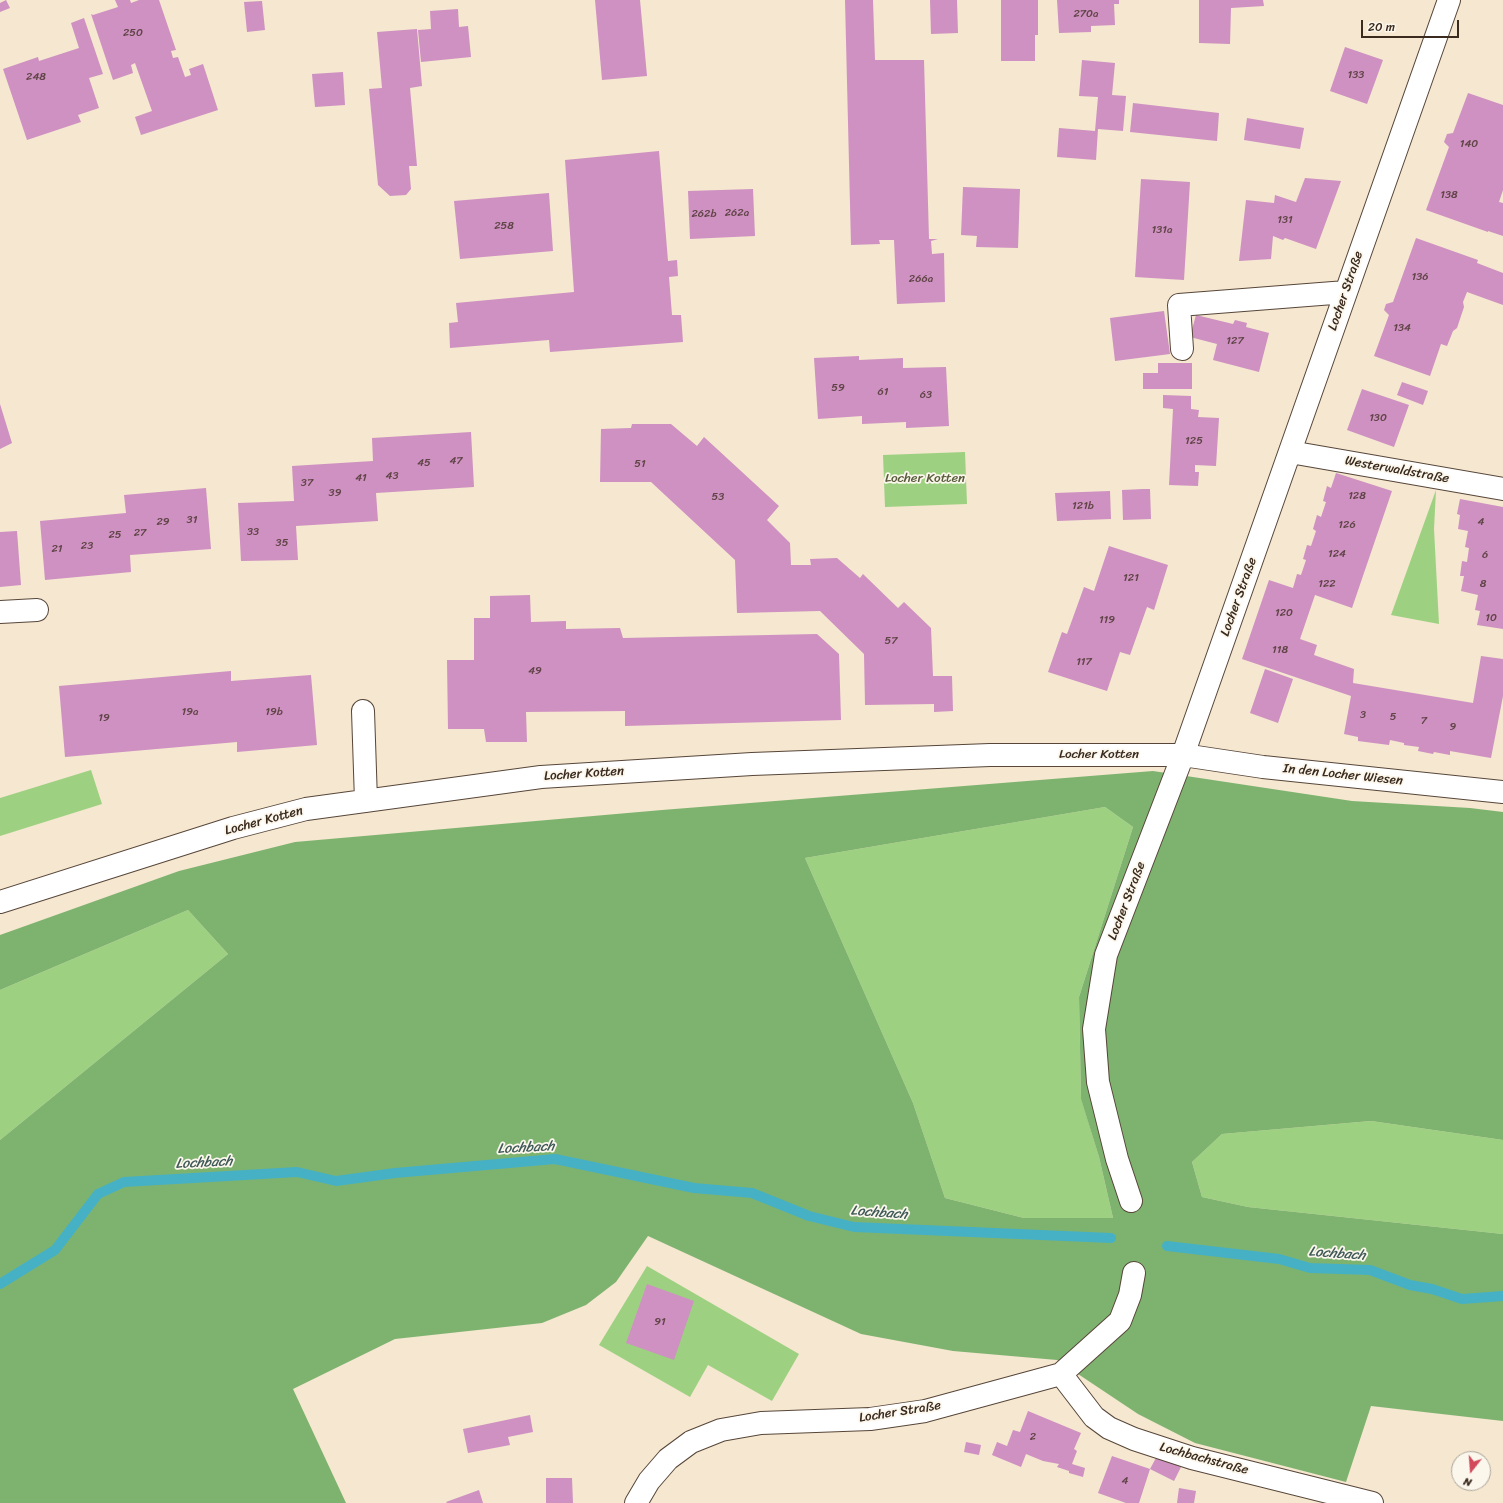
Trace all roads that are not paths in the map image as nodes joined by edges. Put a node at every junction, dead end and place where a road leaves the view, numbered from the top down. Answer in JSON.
{"nodes":[{"id":1,"x":1449,"y":0,"type":"edge"},
{"id":2,"x":1346,"y":292,"type":"junction"},
{"id":3,"x":1182,"y":348,"type":"dead end"},
{"id":4,"x":1290,"y":452,"type":"junction"},
{"id":5,"x":1503,"y":489,"type":"edge"},
{"id":6,"x":37,"y":610,"type":"dead end"},
{"id":7,"x":0,"y":612,"type":"edge"},
{"id":8,"x":363,"y":711,"type":"dead end"},
{"id":9,"x":1183,"y":755,"type":"junction"},
{"id":10,"x":1503,"y":792,"type":"edge"},
{"id":11,"x":366,"y":801,"type":"junction"},
{"id":12,"x":0,"y":902,"type":"edge"},
{"id":13,"x":1131,"y":1201,"type":"dead end"},
{"id":14,"x":1134,"y":1273,"type":"dead end"},
{"id":15,"x":1061,"y":1374,"type":"junction"},
{"id":16,"x":636,"y":1503,"type":"edge"},
{"id":17,"x":1372,"y":1503,"type":"edge"}],
"edges":[{"from":1,"to":2,"type":"street","name":"Locher Straße"},
{"from":2,"to":3,"type":"street"},
{"from":2,"to":4,"type":"street","name":"Locher Straße"},
{"from":4,"to":5,"type":"street","name":"Westerwaldstraße"},
{"from":4,"to":9,"type":"street","name":"Locher Straße"},
{"from":6,"to":7,"type":"street"},
{"from":8,"to":11,"type":"street"},
{"from":9,"to":10,"type":"street","name":"In den Locher Wiesen"},
{"from":9,"to":11,"type":"street","name":"Locher Kotten"},
{"from":9,"to":13,"type":"street","name":"Locher Straße"},
{"from":11,"to":12,"type":"street","name":"Locher Kotten"},
{"from":14,"to":15,"type":"street","name":"Locher Straße"},
{"from":15,"to":16,"type":"street","name":"Locher Straße"},
{"from":15,"to":17,"type":"street","name":"Lochbachstraße"}]}
